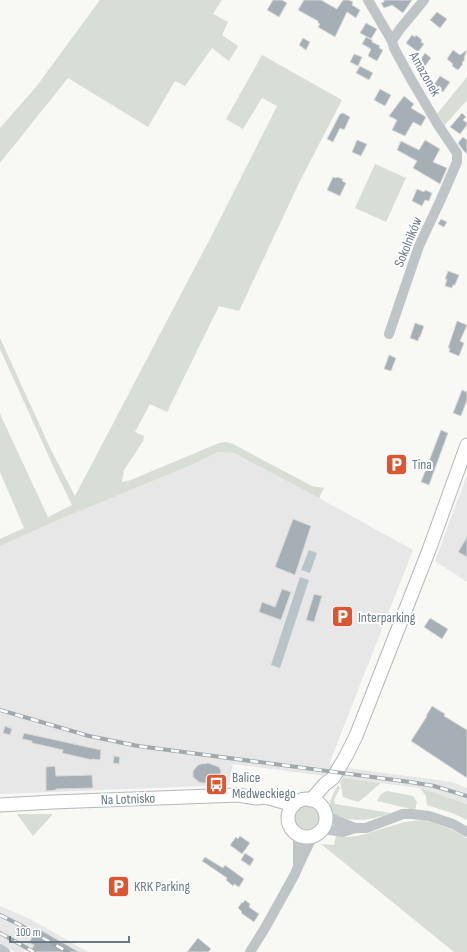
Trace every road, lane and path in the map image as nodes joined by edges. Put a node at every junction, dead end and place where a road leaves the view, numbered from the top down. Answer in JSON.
{"nodes":[{"id":1,"x":368,"y":0,"type":"edge"},
{"id":2,"x":424,"y":0,"type":"edge"},
{"id":3,"x":392,"y":41,"type":"junction"},
{"id":4,"x":456,"y":162,"type":"joint"},
{"id":5,"x":389,"y":334,"type":"dead end"},
{"id":6,"x":466,"y":450,"type":"edge"},
{"id":7,"x":333,"y":778,"type":"junction"},
{"id":8,"x":311,"y":800,"type":"junction"},
{"id":9,"x":0,"y":806,"type":"edge"},
{"id":10,"x":291,"y":810,"type":"junction"},
{"id":11,"x":324,"y":811,"type":"junction"},
{"id":12,"x":355,"y":828,"type":"junction"},
{"id":13,"x":323,"y":829,"type":"junction"},
{"id":14,"x":467,"y":832,"type":"edge"},
{"id":15,"x":298,"y":835,"type":"junction"},
{"id":16,"x":312,"y":837,"type":"junction"},
{"id":17,"x":298,"y":864,"type":"junction"},
{"id":18,"x":0,"y":949,"type":"edge"},
{"id":19,"x":5,"y":952,"type":"edge"},
{"id":20,"x":250,"y":952,"type":"edge"}],
"edges":[{"from":1,"to":3,"type":"street","name":"Amazonek"},
{"from":2,"to":3,"type":"street"},
{"from":3,"to":4,"type":"street","name":"Amazonek"},
{"from":4,"to":5,"type":"street","name":"Sokolników"},
{"from":6,"to":7,"type":"main road"},
{"from":7,"to":8,"type":"main road"},
{"from":7,"to":11,"type":"main road"},
{"from":8,"to":10,"type":"main road"},
{"from":8,"to":11,"type":"main road"},
{"from":9,"to":10,"type":"main road","name":"Na Lotnisko"},
{"from":10,"to":15,"type":"main road"},
{"from":11,"to":12,"type":"street"},
{"from":11,"to":13,"type":"main road"},
{"from":12,"to":13,"type":"street"},
{"from":12,"to":14,"type":"street"},
{"from":13,"to":16,"type":"main road"},
{"from":15,"to":16,"type":"main road"},
{"from":15,"to":17,"type":"street"},
{"from":16,"to":17,"type":"street"},
{"from":17,"to":20,"type":"street"},
{"from":18,"to":19,"type":"street"}]}
